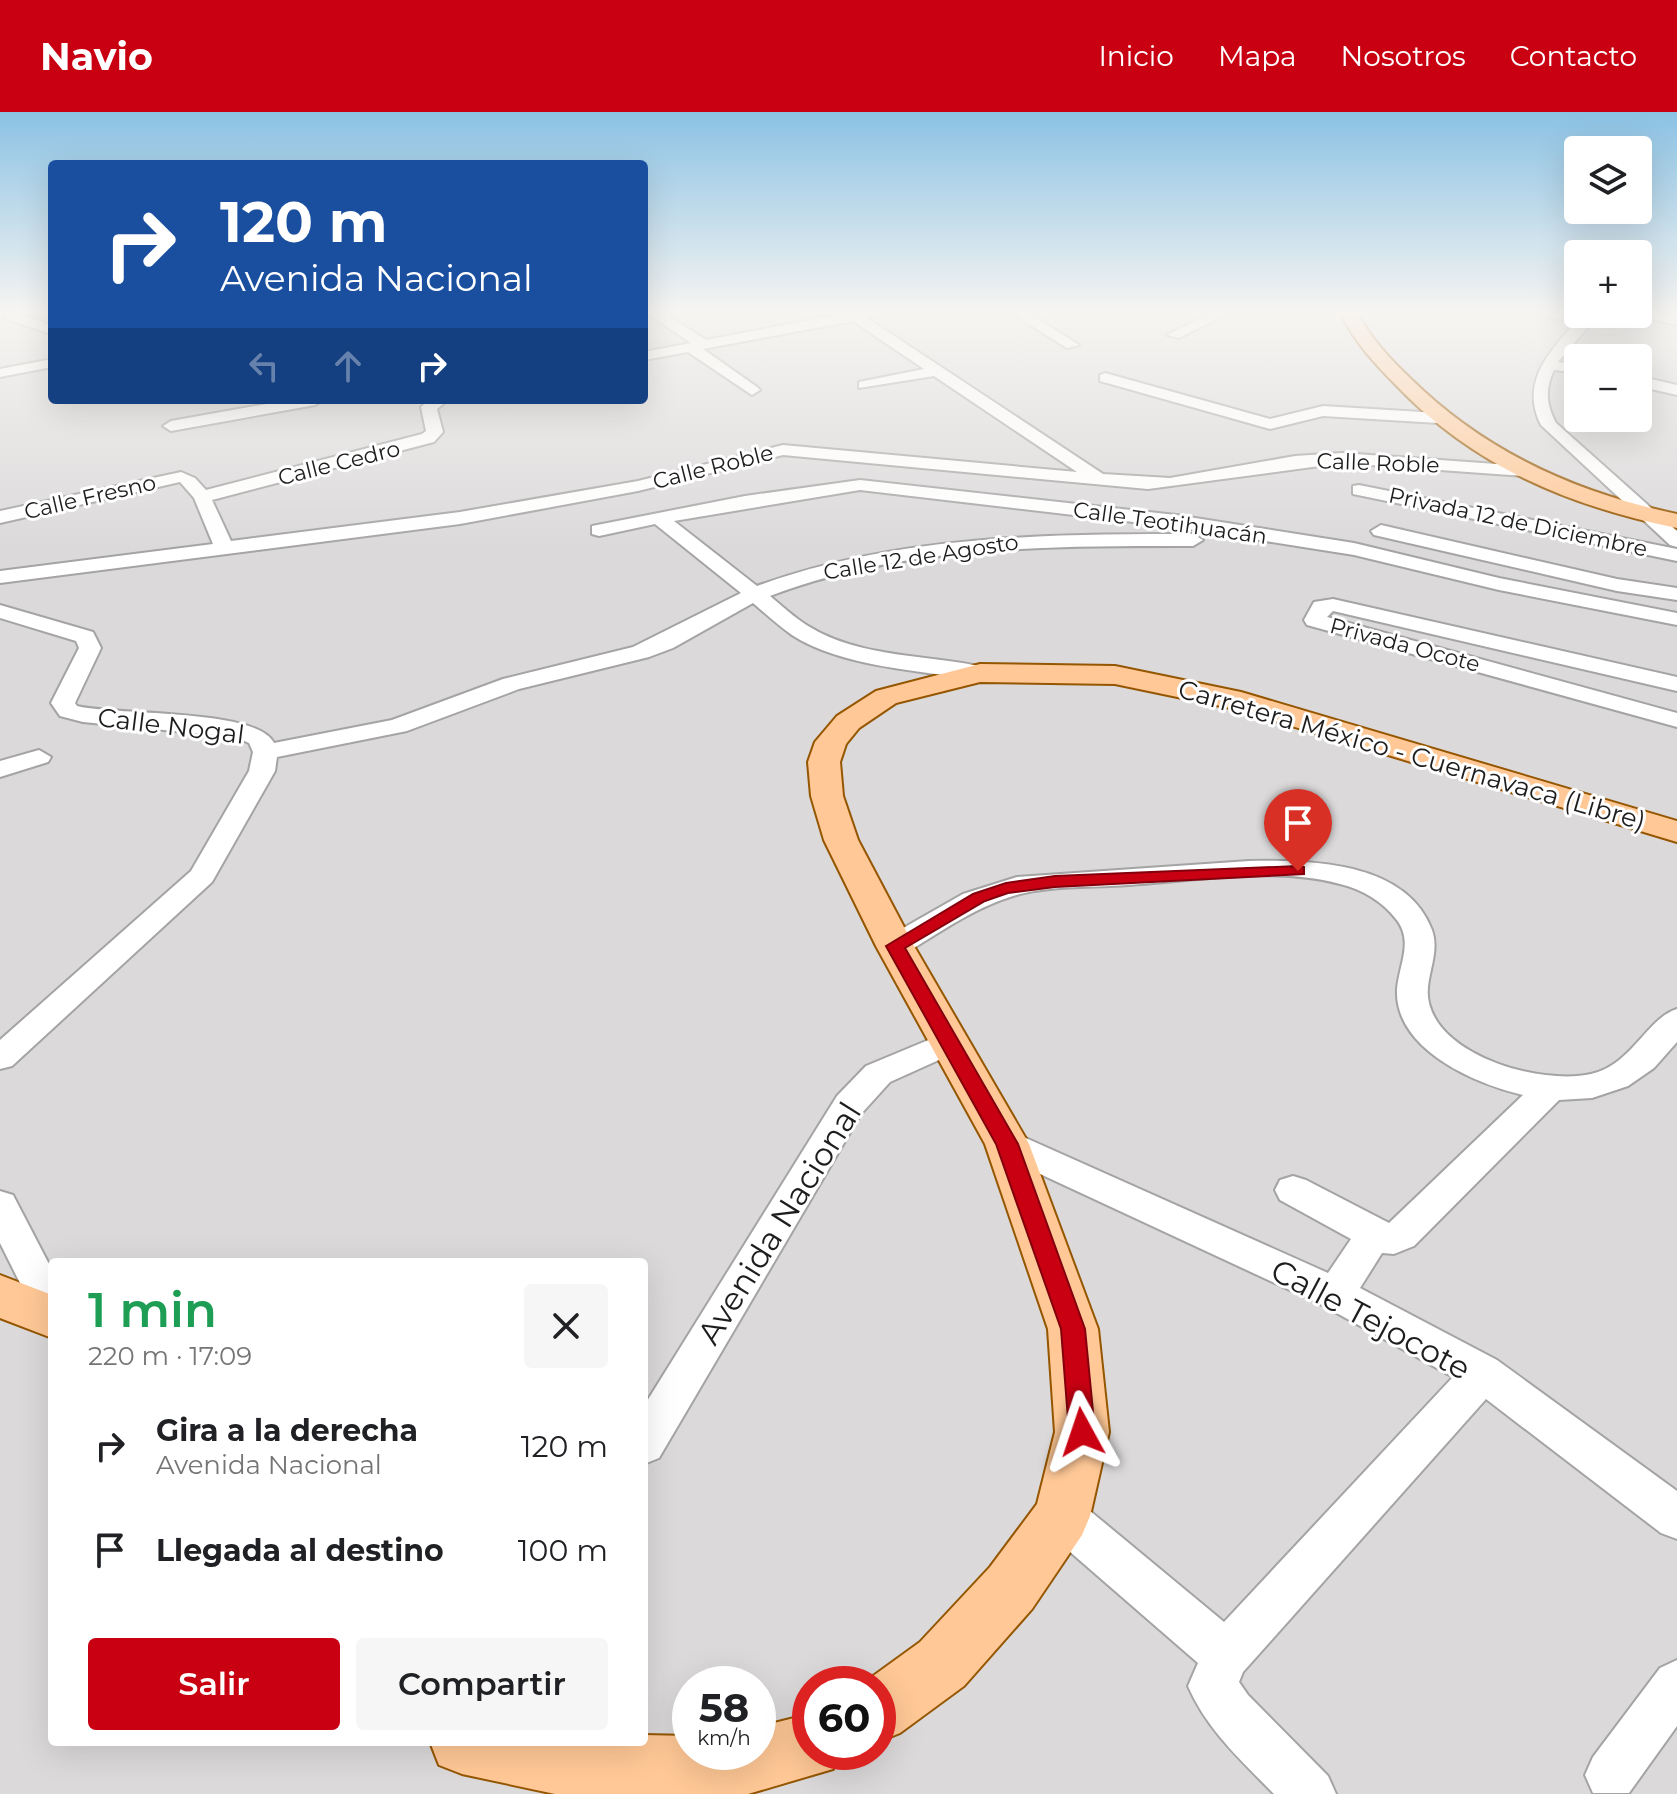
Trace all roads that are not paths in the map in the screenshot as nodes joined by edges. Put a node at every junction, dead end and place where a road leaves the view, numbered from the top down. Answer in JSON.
{"nodes":[{"id":1,"x":966,"y":390,"type":"edge"},
{"id":2,"x":1150,"y":390,"type":"edge"},
{"id":3,"x":1412,"y":390,"type":"edge"},
{"id":4,"x":1540,"y":390,"type":"edge"},
{"id":5,"x":293,"y":404,"type":"edge"},
{"id":6,"x":434,"y":404,"type":"edge"},
{"id":7,"x":1438,"y":418,"type":"junction"},
{"id":8,"x":171,"y":426,"type":"dead end"},
{"id":9,"x":999,"y":470,"type":"junction"},
{"id":10,"x":1524,"y":471,"type":"junction"},
{"id":11,"x":1100,"y":479,"type":"junction"},
{"id":12,"x":1359,"y":490,"type":"dead end"},
{"id":13,"x":202,"y":497,"type":"junction"},
{"id":14,"x":980,"y":498,"type":"junction"},
{"id":15,"x":1645,"y":516,"type":"junction"},
{"id":16,"x":0,"y":517,"type":"edge"},
{"id":17,"x":659,"y":518,"type":"junction"},
{"id":18,"x":1677,"y":521,"type":"edge"},
{"id":19,"x":599,"y":530,"type":"dead end"},
{"id":20,"x":1381,"y":531,"type":"dead end"},
{"id":21,"x":1238,"y":532,"type":"junction"},
{"id":22,"x":1677,"y":541,"type":"edge"},
{"id":23,"x":225,"y":549,"type":"junction"},
{"id":24,"x":1677,"y":555,"type":"edge"},
{"id":25,"x":0,"y":577,"type":"edge"},
{"id":26,"x":755,"y":594,"type":"junction"},
{"id":27,"x":1677,"y":594,"type":"edge"},
{"id":28,"x":0,"y":611,"type":"edge"},
{"id":29,"x":1677,"y":619,"type":"edge"},
{"id":30,"x":561,"y":647,"type":"dead end"},
{"id":31,"x":588,"y":665,"type":"junction"},
{"id":32,"x":980,"y":673,"type":"junction"},
{"id":33,"x":1677,"y":684,"type":"edge"},
{"id":34,"x":1677,"y":720,"type":"edge"},
{"id":35,"x":265,"y":752,"type":"junction"},
{"id":36,"x":39,"y":757,"type":"dead end"},
{"id":37,"x":0,"y":769,"type":"edge"},
{"id":38,"x":1677,"y":832,"type":"edge"},
{"id":39,"x":895,"y":946,"type":"junction"},
{"id":40,"x":1677,"y":1020,"type":"edge"},
{"id":41,"x":950,"y":1042,"type":"junction"},
{"id":42,"x":0,"y":1058,"type":"edge"},
{"id":43,"x":1550,"y":1089,"type":"junction"},
{"id":44,"x":1007,"y":1144,"type":"junction"},
{"id":45,"x":1293,"y":1190,"type":"dead end"},
{"id":46,"x":0,"y":1205,"type":"edge"},
{"id":47,"x":1379,"y":1236,"type":"junction"},
{"id":48,"x":1336,"y":1294,"type":"junction"},
{"id":49,"x":0,"y":1296,"type":"edge"},
{"id":50,"x":48,"y":1312,"type":"edge"},
{"id":51,"x":48,"y":1315,"type":"edge"},
{"id":52,"x":1483,"y":1373,"type":"junction"},
{"id":53,"x":648,"y":1437,"type":"edge"},
{"id":54,"x":1062,"y":1516,"type":"junction"},
{"id":55,"x":1677,"y":1518,"type":"edge"},
{"id":56,"x":1219,"y":1670,"type":"junction"},
{"id":57,"x":1677,"y":1685,"type":"edge"},
{"id":58,"x":896,"y":1698,"type":"edge"},
{"id":59,"x":481,"y":1746,"type":"edge"},
{"id":60,"x":792,"y":1752,"type":"edge"},
{"id":61,"x":1611,"y":1775,"type":"dead end"},
{"id":62,"x":707,"y":1781,"type":"edge"},
{"id":63,"x":1310,"y":1794,"type":"edge"}],
"edges":[{"from":1,"to":11,"type":"street"},
{"from":2,"to":7,"type":"street"},
{"from":3,"to":7,"type":"main road"},
{"from":4,"to":15,"type":"street"},
{"from":5,"to":8,"type":"street"},
{"from":6,"to":13,"type":"street","name":"Calle Cedro"},
{"from":7,"to":10,"type":"main road"},
{"from":9,"to":11,"type":"street","name":"Calle Roble"},
{"from":9,"to":14,"type":"street"},
{"from":9,"to":23,"type":"street","name":"Calle Roble"},
{"from":10,"to":11,"type":"street","name":"Calle Roble"},
{"from":10,"to":15,"type":"main road"},
{"from":12,"to":24,"type":"street","name":"Privada 12 de Diciembre"},
{"from":13,"to":16,"type":"street","name":"Calle Fresno"},
{"from":13,"to":23,"type":"street"},
{"from":14,"to":17,"type":"street","name":"Calle Teotihuacán"},
{"from":14,"to":21,"type":"street","name":"Calle Teotihuacán"},
{"from":15,"to":18,"type":"main road"},
{"from":15,"to":22,"type":"street"},
{"from":17,"to":19,"type":"street","name":"Calle Teotihuacán"},
{"from":17,"to":26,"type":"street"},
{"from":20,"to":27,"type":"street"},
{"from":21,"to":26,"type":"street","name":"Calle 12 de Agosto"},
{"from":21,"to":29,"type":"street","name":"Calle Teotihuacán"},
{"from":23,"to":25,"type":"street","name":"Calle Roble"},
{"from":26,"to":31,"type":"street","name":"Calle 12 de Agosto"},
{"from":26,"to":32,"type":"street"},
{"from":28,"to":35,"type":"street","name":"Calle Nogal"},
{"from":30,"to":31,"type":"street"},
{"from":31,"to":35,"type":"street","name":"Calle 12 de Agosto"},
{"from":32,"to":38,"type":"main road","name":"Carretera México - Cuernavaca (Libre)"},
{"from":32,"to":39,"type":"main road","name":"Carretera México - Cuernavaca (Libre)"},
{"from":33,"to":34,"type":"street","name":"Privada Ocote"},
{"from":35,"to":42,"type":"street","name":"Calle Nogal"},
{"from":36,"to":37,"type":"street"},
{"from":39,"to":41,"type":"main road","name":"Carretera México - Cuernavaca (Libre)"},
{"from":39,"to":43,"type":"street"},
{"from":40,"to":43,"type":"street"},
{"from":41,"to":44,"type":"main road","name":"Carretera México - Cuernavaca (Libre)"},
{"from":41,"to":53,"type":"street","name":"Avenida Nacional"},
{"from":43,"to":47,"type":"street"},
{"from":44,"to":48,"type":"street","name":"Calle Tejocote"},
{"from":44,"to":54,"type":"main road","name":"Carretera México - Cuernavaca (Libre)"},
{"from":45,"to":47,"type":"street"},
{"from":46,"to":50,"type":"street"},
{"from":47,"to":48,"type":"street"},
{"from":48,"to":52,"type":"street","name":"Calle Tejocote"},
{"from":49,"to":51,"type":"main road"},
{"from":52,"to":55,"type":"street"},
{"from":52,"to":56,"type":"street","name":"Calle Tejocote"},
{"from":54,"to":56,"type":"street"},
{"from":54,"to":58,"type":"main road","name":"Carretera México - Cuernavaca (Libre)"},
{"from":56,"to":63,"type":"street"},
{"from":57,"to":61,"type":"street"},
{"from":59,"to":62,"type":"main road"},
{"from":60,"to":62,"type":"main road"}]}
